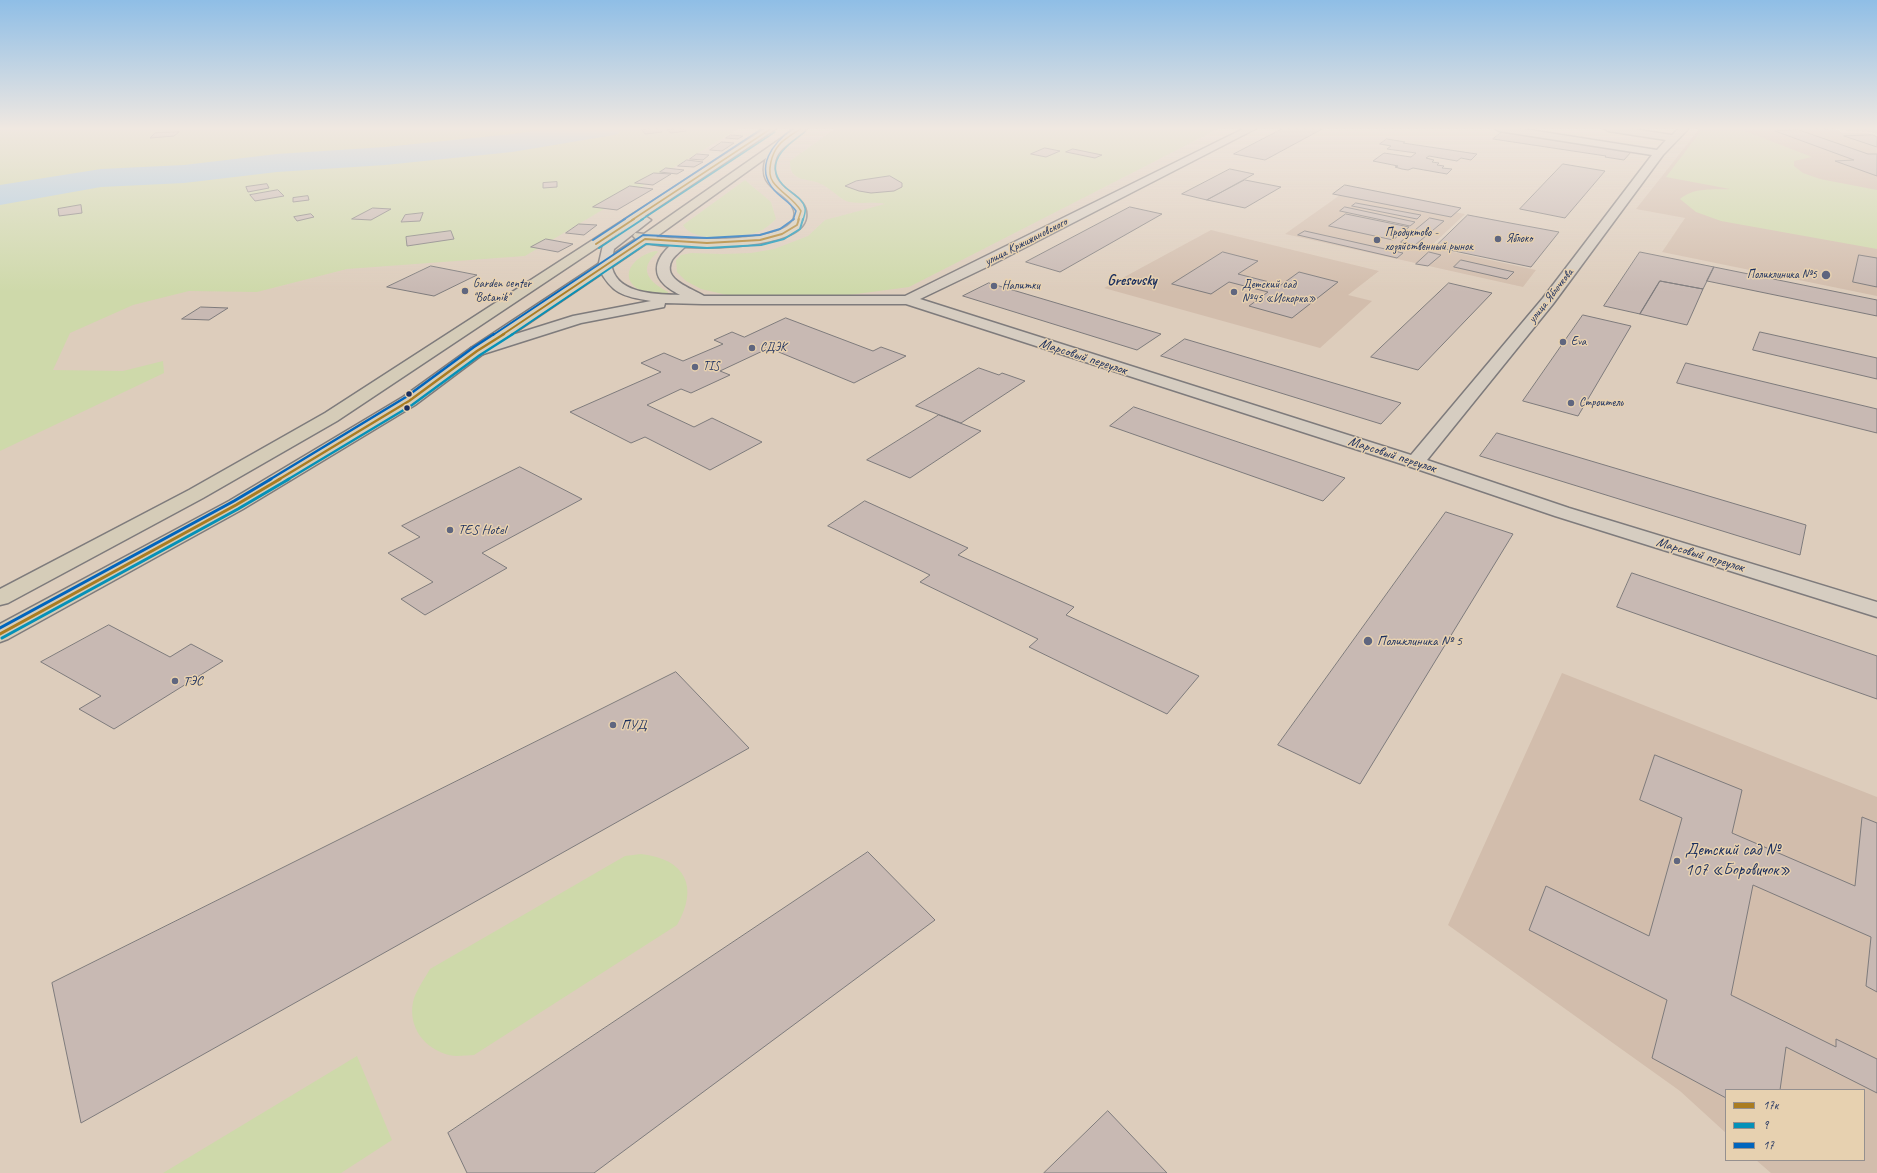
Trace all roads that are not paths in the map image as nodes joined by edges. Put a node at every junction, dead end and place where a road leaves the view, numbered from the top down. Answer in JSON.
{"nodes":[{"id":1,"x":689,"y":183,"type":"edge"},
{"id":2,"x":691,"y":183,"type":"edge"},
{"id":3,"x":725,"y":183,"type":"edge"},
{"id":4,"x":775,"y":183,"type":"edge"},
{"id":5,"x":1143,"y":183,"type":"edge"},
{"id":6,"x":1637,"y":183,"type":"edge"},
{"id":7,"x":645,"y":220,"type":"junction"},
{"id":8,"x":645,"y":239,"type":"junction"},
{"id":9,"x":681,"y":244,"type":"junction"},
{"id":10,"x":605,"y":267,"type":"junction"},
{"id":11,"x":702,"y":300,"type":"junction"},
{"id":12,"x":907,"y":300,"type":"junction"},
{"id":13,"x":477,"y":352,"type":"junction"},
{"id":14,"x":1415,"y":462,"type":"junction"},
{"id":15,"x":0,"y":598,"type":"edge"},
{"id":16,"x":1877,"y":610,"type":"edge"},
{"id":17,"x":0,"y":634,"type":"edge"}],
"edges":[{"from":1,"to":15,"type":"main road"},
{"from":2,"to":7,"type":"main road"},
{"from":3,"to":8,"type":"main road"},
{"from":4,"to":9,"type":"main road"},
{"from":5,"to":12,"type":"street","name":"улица Кржижановского"},
{"from":6,"to":14,"type":"street","name":"улица Яблочкова"},
{"from":7,"to":8,"type":"main road"},
{"from":7,"to":10,"type":"street"},
{"from":8,"to":9,"type":"main road"},
{"from":8,"to":10,"type":"main road"},
{"from":9,"to":11,"type":"street"},
{"from":10,"to":11,"type":"street"},
{"from":10,"to":13,"type":"main road"},
{"from":11,"to":12,"type":"street"},
{"from":11,"to":13,"type":"street"},
{"from":12,"to":14,"type":"street","name":"Марсовый переулок"},
{"from":13,"to":17,"type":"main road"},
{"from":14,"to":16,"type":"street","name":"Марсовый переулок"}]}
